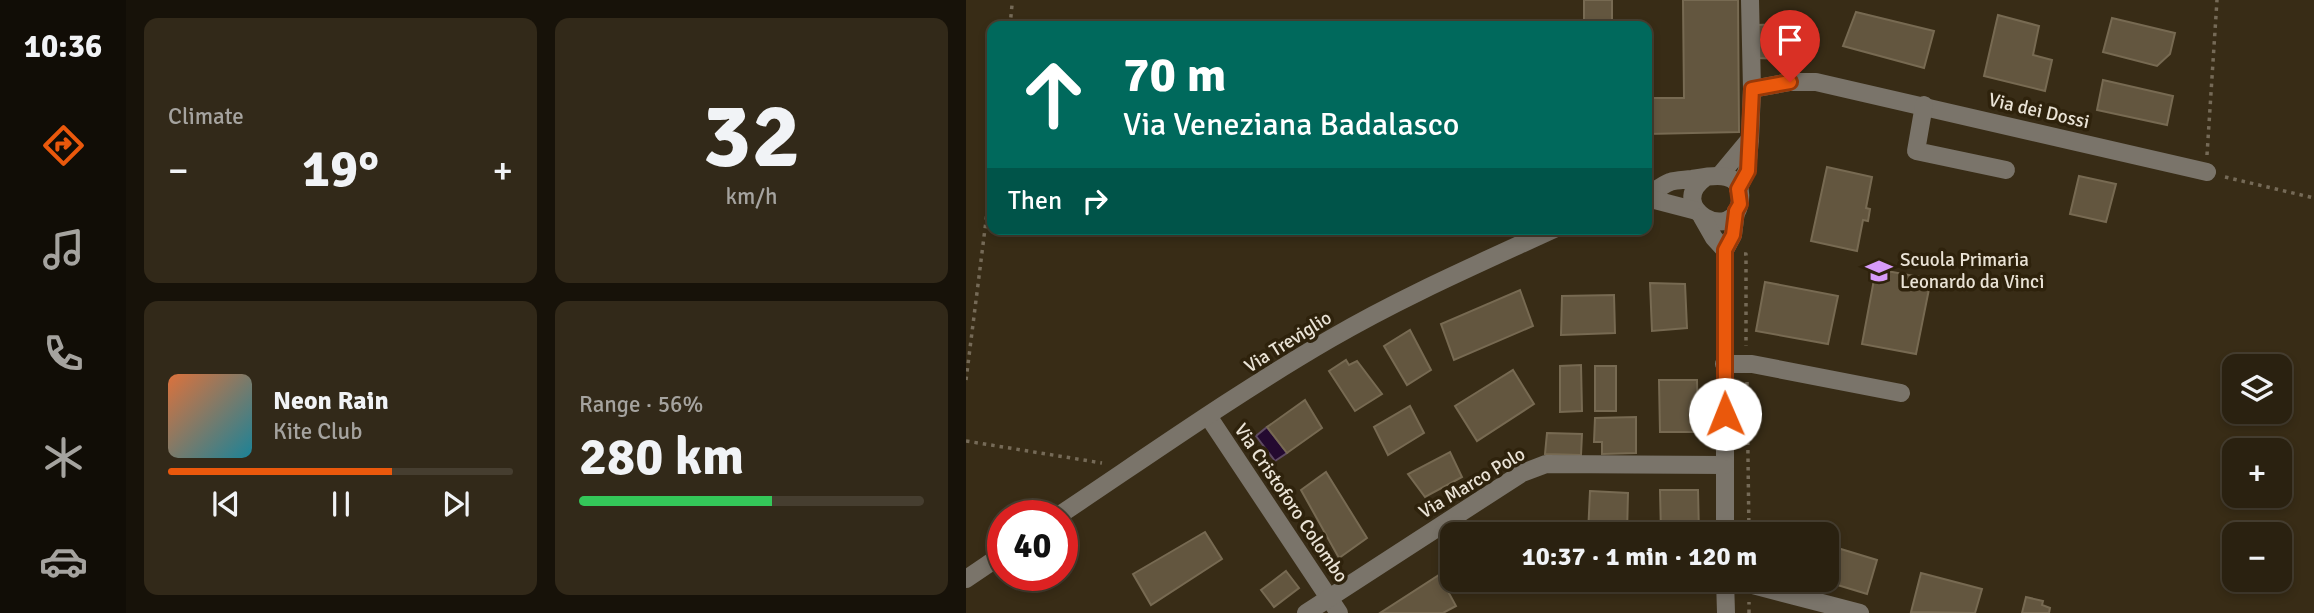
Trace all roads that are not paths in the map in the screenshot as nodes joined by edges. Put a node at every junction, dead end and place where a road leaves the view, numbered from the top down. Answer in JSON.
{"nodes":[{"id":1,"x":1750,"y":0,"type":"edge"},
{"id":2,"x":1752,"y":89,"type":"junction"},
{"id":3,"x":1924,"y":105,"type":"junction"},
{"id":4,"x":1750,"y":139,"type":"junction"},
{"id":5,"x":2006,"y":170,"type":"dead end"},
{"id":6,"x":2207,"y":172,"type":"road end"},
{"id":7,"x":1713,"y":176,"type":"junction"},
{"id":8,"x":1738,"y":189,"type":"junction"},
{"id":9,"x":1652,"y":194,"type":"edge"},
{"id":10,"x":1652,"y":199,"type":"edge"},
{"id":11,"x":1736,"y":211,"type":"junction"},
{"id":12,"x":1699,"y":214,"type":"junction"},
{"id":13,"x":1541,"y":235,"type":"edge"},
{"id":14,"x":1725,"y":250,"type":"junction"},
{"id":15,"x":1724,"y":364,"type":"junction"},
{"id":16,"x":1901,"y":393,"type":"dead end"},
{"id":17,"x":1208,"y":416,"type":"junction"},
{"id":18,"x":1725,"y":465,"type":"junction"},
{"id":19,"x":1078,"y":502,"type":"edge"},
{"id":20,"x":1725,"y":522,"type":"edge"},
{"id":21,"x":987,"y":565,"type":"edge"},
{"id":22,"x":966,"y":579,"type":"edge"},
{"id":23,"x":1725,"y":592,"type":"edge"},
{"id":24,"x":1780,"y":592,"type":"edge"},
{"id":25,"x":1329,"y":597,"type":"junction"},
{"id":26,"x":1306,"y":613,"type":"edge"},
{"id":27,"x":1339,"y":613,"type":"edge"},
{"id":28,"x":1726,"y":613,"type":"edge"},
{"id":29,"x":1860,"y":613,"type":"edge"}],
"edges":[{"from":1,"to":2,"type":"street"},
{"from":2,"to":3,"type":"street","name":"Via dei Dossi"},
{"from":2,"to":4,"type":"street"},
{"from":3,"to":5,"type":"street"},
{"from":3,"to":6,"type":"street","name":"Via dei Dossi"},
{"from":4,"to":7,"type":"street"},
{"from":4,"to":8,"type":"street"},
{"from":7,"to":8,"type":"street"},
{"from":7,"to":9,"type":"street"},
{"from":7,"to":12,"type":"street"},
{"from":8,"to":11,"type":"street"},
{"from":10,"to":12,"type":"street"},
{"from":11,"to":12,"type":"street"},
{"from":11,"to":14,"type":"street"},
{"from":12,"to":14,"type":"street"},
{"from":13,"to":17,"type":"street","name":"Via Treviglio"},
{"from":14,"to":15,"type":"street"},
{"from":15,"to":16,"type":"street"},
{"from":15,"to":18,"type":"street"},
{"from":17,"to":19,"type":"street","name":"Via Treviglio"},
{"from":17,"to":25,"type":"street","name":"Via Cristoforo Colombo"},
{"from":18,"to":20,"type":"street"},
{"from":18,"to":25,"type":"street","name":"Via Marco Polo"},
{"from":21,"to":22,"type":"street"},
{"from":23,"to":28,"type":"street"},
{"from":24,"to":29,"type":"street"},
{"from":25,"to":26,"type":"street","name":"Via Marco Polo"},
{"from":25,"to":27,"type":"street","name":"Via Cristoforo Colombo"}]}
